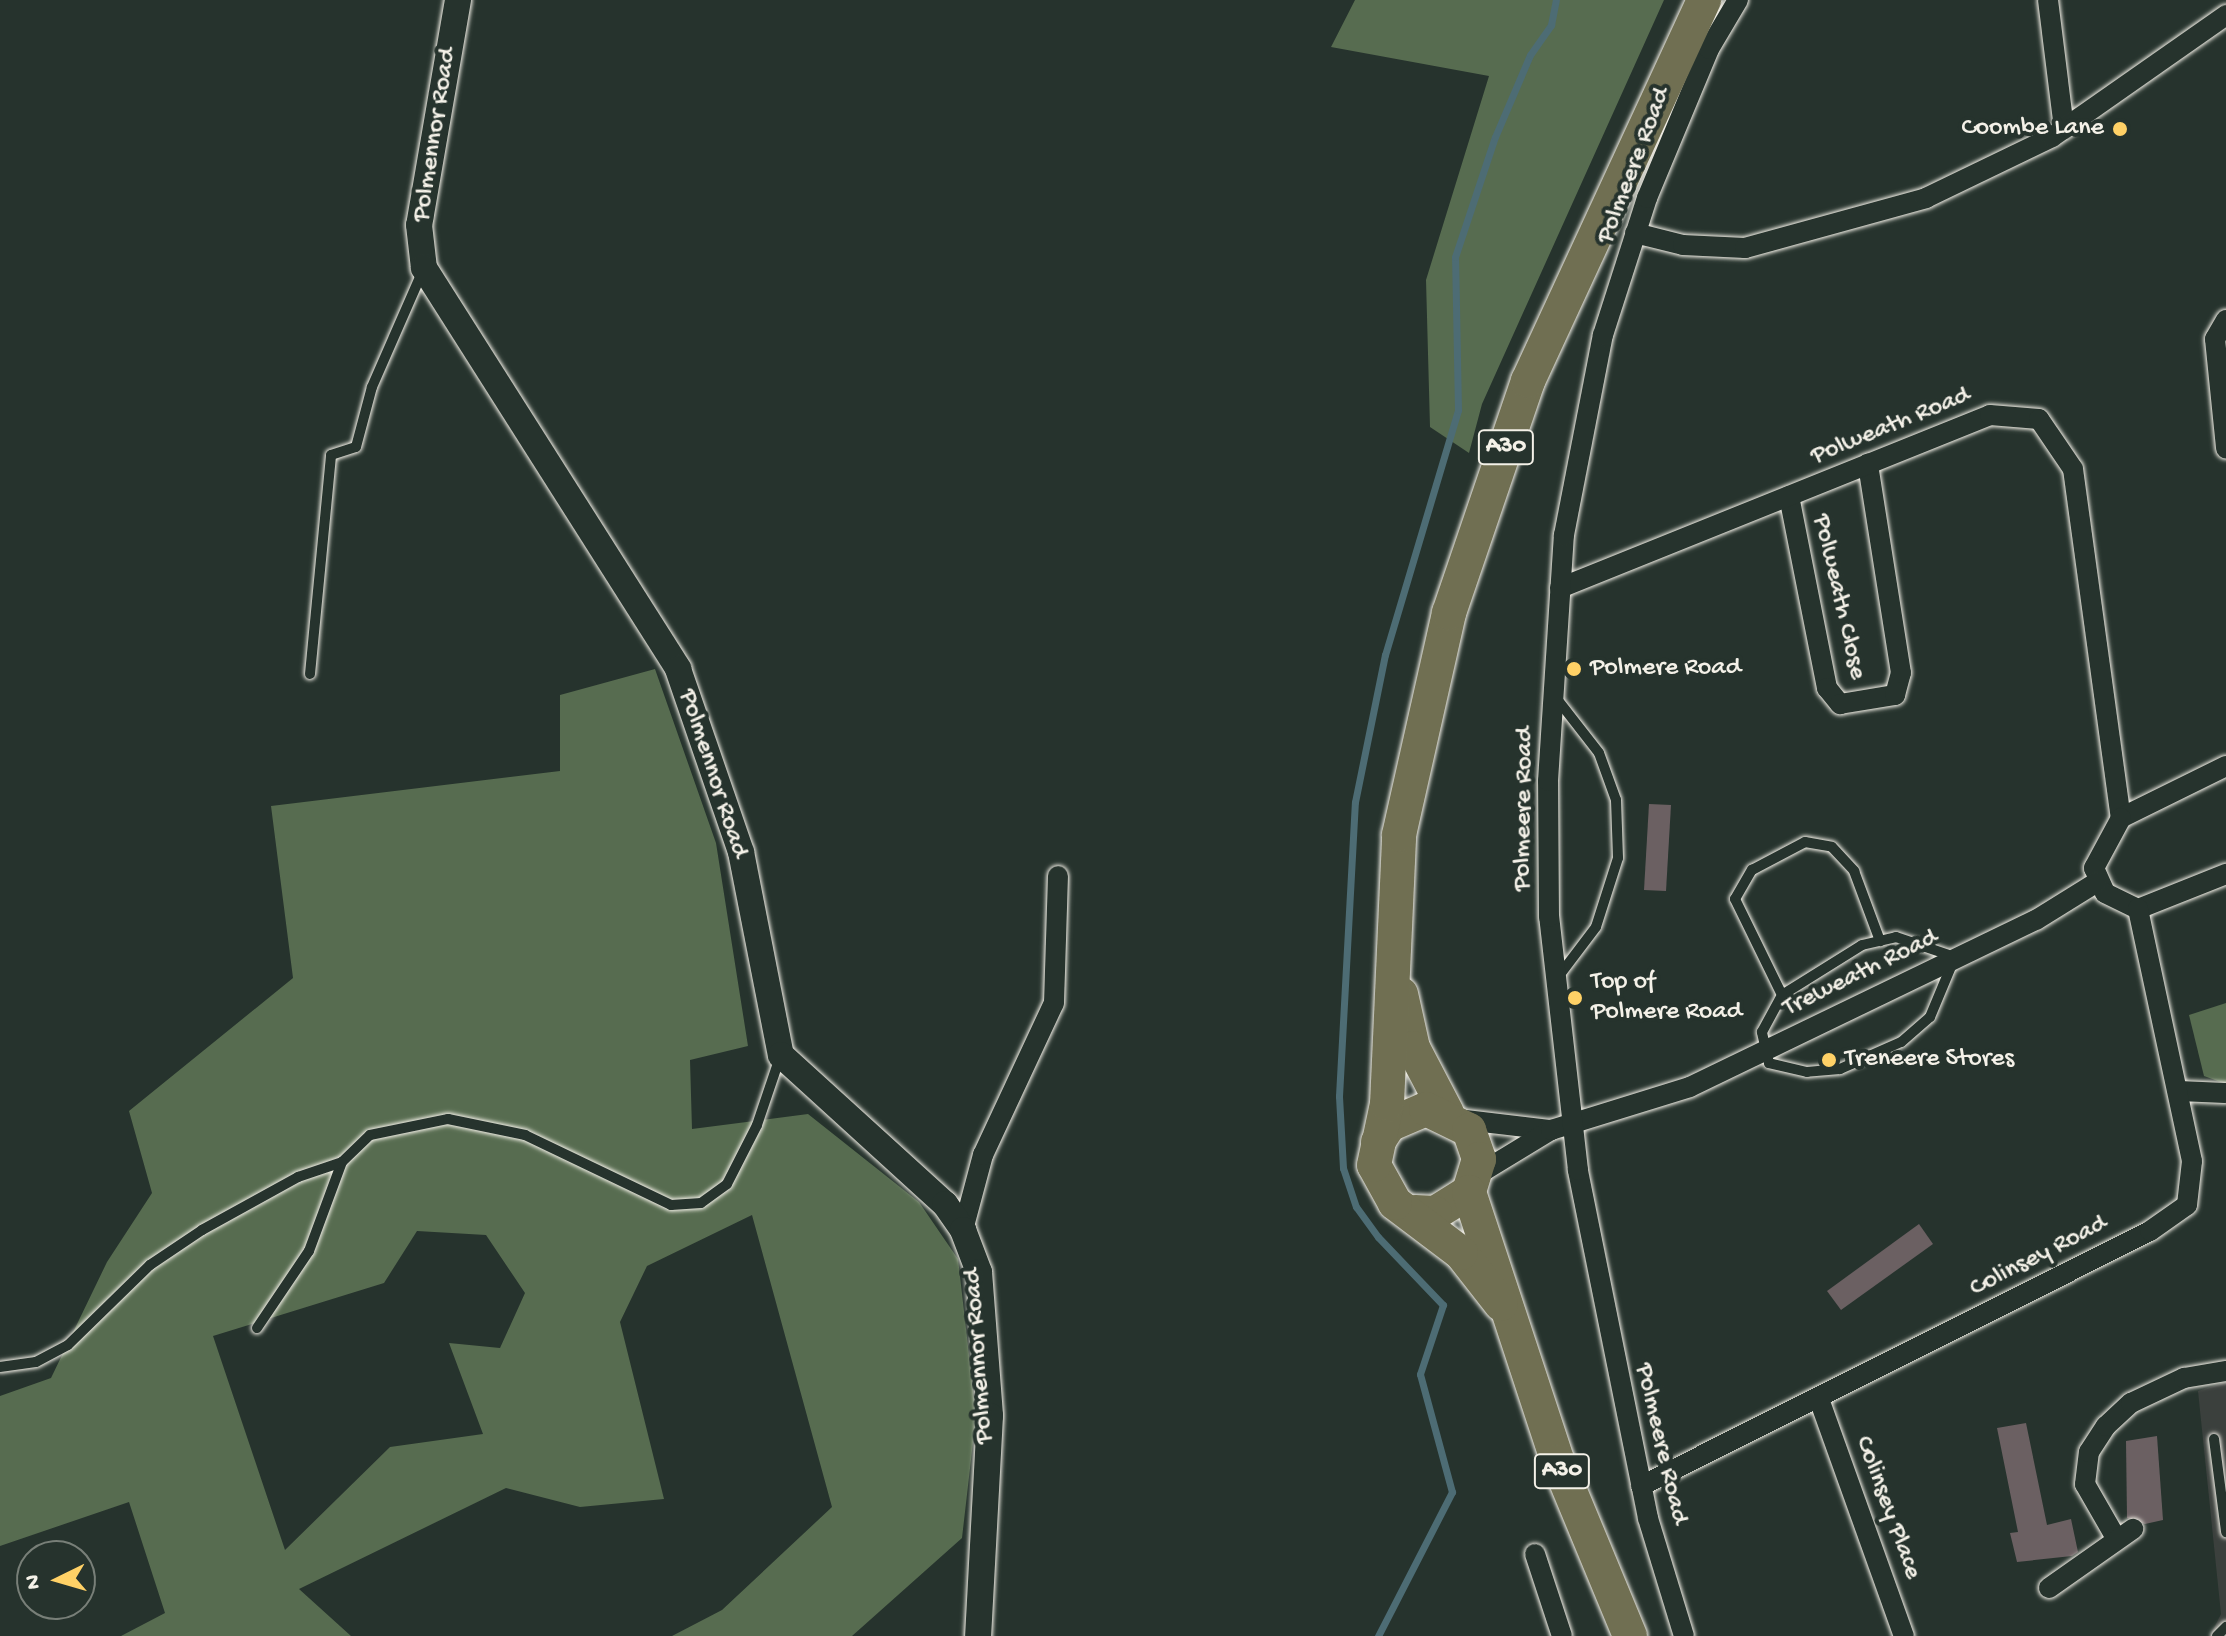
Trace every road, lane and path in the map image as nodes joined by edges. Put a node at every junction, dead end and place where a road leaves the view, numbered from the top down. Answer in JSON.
{"nodes":[{"id":1,"x":458,"y":0,"type":"edge"},
{"id":2,"x":1704,"y":0,"type":"edge"},
{"id":3,"x":1738,"y":0,"type":"edge"},
{"id":4,"x":2048,"y":0,"type":"edge"},
{"id":5,"x":2226,"y":15,"type":"edge"},
{"id":6,"x":2064,"y":129,"type":"junction"},
{"id":7,"x":1635,"y":233,"type":"junction"},
{"id":8,"x":424,"y":268,"type":"junction"},
{"id":9,"x":2226,"y":320,"type":"edge"},
{"id":10,"x":2226,"y":448,"type":"edge"},
{"id":11,"x":1868,"y":464,"type":"junction"},
{"id":12,"x":1789,"y":496,"type":"junction"},
{"id":13,"x":1560,"y":588,"type":"junction"},
{"id":14,"x":310,"y":674,"type":"dead end"},
{"id":15,"x":1553,"y":694,"type":"junction"},
{"id":16,"x":2226,"y":766,"type":"edge"},
{"id":17,"x":2121,"y":818,"type":"junction"},
{"id":18,"x":2226,"y":874,"type":"edge"},
{"id":19,"x":1058,"y":876,"type":"dead end"},
{"id":20,"x":2097,"y":882,"type":"junction"},
{"id":21,"x":2138,"y":909,"type":"junction"},
{"id":22,"x":1392,"y":922,"type":"junction"},
{"id":23,"x":1880,"y":941,"type":"junction"},
{"id":24,"x":1955,"y":957,"type":"junction"},
{"id":25,"x":1557,"y":977,"type":"junction"},
{"id":26,"x":1782,"y":995,"type":"junction"},
{"id":27,"x":1765,"y":1050,"type":"junction"},
{"id":28,"x":781,"y":1055,"type":"junction"},
{"id":29,"x":2178,"y":1091,"type":"junction"},
{"id":30,"x":2226,"y":1093,"type":"edge"},
{"id":31,"x":1452,"y":1116,"type":"junction"},
{"id":32,"x":1575,"y":1124,"type":"junction"},
{"id":33,"x":1551,"y":1130,"type":"junction"},
{"id":34,"x":1378,"y":1143,"type":"junction"},
{"id":35,"x":342,"y":1162,"type":"junction"},
{"id":36,"x":1473,"y":1184,"type":"junction"},
{"id":37,"x":1415,"y":1212,"type":"junction"},
{"id":38,"x":963,"y":1230,"type":"junction"},
{"id":39,"x":1501,"y":1304,"type":"junction"},
{"id":40,"x":257,"y":1328,"type":"dead end"},
{"id":41,"x":0,"y":1367,"type":"edge"},
{"id":42,"x":2226,"y":1371,"type":"edge"},
{"id":43,"x":1819,"y":1399,"type":"junction"},
{"id":44,"x":2214,"y":1439,"type":"dead end"},
{"id":45,"x":1641,"y":1486,"type":"junction"},
{"id":46,"x":2226,"y":1532,"type":"edge"},
{"id":47,"x":1535,"y":1554,"type":"dead end"},
{"id":48,"x":2049,"y":1588,"type":"dead end"},
{"id":49,"x":2226,"y":1627,"type":"edge"},
{"id":50,"x":978,"y":1636,"type":"edge"},
{"id":51,"x":1562,"y":1636,"type":"edge"},
{"id":52,"x":1630,"y":1636,"type":"edge"},
{"id":53,"x":1684,"y":1636,"type":"edge"},
{"id":54,"x":1904,"y":1636,"type":"edge"},
{"id":55,"x":2217,"y":1636,"type":"edge"}],
"edges":[{"from":1,"to":8,"type":"street","name":"Polmennor Road"},
{"from":2,"to":22,"type":"highway","number":"A30"},
{"from":3,"to":7,"type":"street","name":"Polmeere Road"},
{"from":4,"to":6,"type":"street"},
{"from":5,"to":6,"type":"street"},
{"from":6,"to":7,"type":"street"},
{"from":7,"to":13,"type":"street","name":"Polmeere Road"},
{"from":8,"to":14,"type":"lane"},
{"from":8,"to":28,"type":"street","name":"Polmennor Road"},
{"from":9,"to":10,"type":"street"},
{"from":11,"to":12,"type":"street","name":"Polweath Road"},
{"from":11,"to":12,"type":"street","name":"Polweath Close"},
{"from":11,"to":17,"type":"street","name":"Polweath Road"},
{"from":12,"to":13,"type":"street","name":"Polweath Road"},
{"from":13,"to":15,"type":"street","name":"Polmeere Road"},
{"from":15,"to":25,"type":"street","name":"Polmeere Road"},
{"from":15,"to":25,"type":"lane"},
{"from":16,"to":17,"type":"street"},
{"from":17,"to":20,"type":"street"},
{"from":18,"to":21,"type":"street"},
{"from":19,"to":38,"type":"street"},
{"from":20,"to":21,"type":"street"},
{"from":20,"to":24,"type":"street","name":"Treweath Road"},
{"from":21,"to":29,"type":"street","name":"Colinsey Road"},
{"from":22,"to":31,"type":"highway","number":"A30"},
{"from":22,"to":34,"type":"highway","number":"A30"},
{"from":23,"to":24,"type":"lane"},
{"from":23,"to":26,"type":"lane"},
{"from":23,"to":26,"type":"lane"},
{"from":24,"to":27,"type":"street","name":"Treweath Road"},
{"from":24,"to":27,"type":"lane"},
{"from":25,"to":32,"type":"street","name":"Polmeere Road"},
{"from":26,"to":27,"type":"lane"},
{"from":27,"to":32,"type":"street","name":"Treweath Road"},
{"from":28,"to":35,"type":"lane"},
{"from":28,"to":38,"type":"street","name":"Polmennor Road"},
{"from":29,"to":30,"type":"street"},
{"from":29,"to":43,"type":"street","name":"Colinsey Road"},
{"from":31,"to":33,"type":"street","name":"Treweath Road"},
{"from":31,"to":34,"type":"highway"},
{"from":31,"to":36,"type":"highway","number":"A30"},
{"from":32,"to":33,"type":"street","name":"Treweath Road"},
{"from":32,"to":45,"type":"street","name":"Polmeere Road"},
{"from":33,"to":36,"type":"street","name":"Treweath Road"},
{"from":34,"to":37,"type":"highway","number":"A30"},
{"from":35,"to":40,"type":"lane"},
{"from":35,"to":41,"type":"lane"},
{"from":36,"to":37,"type":"highway"},
{"from":36,"to":39,"type":"highway","number":"A30"},
{"from":37,"to":39,"type":"highway","number":"A30"},
{"from":38,"to":50,"type":"street","name":"Polmennor Road"},
{"from":39,"to":52,"type":"highway","number":"A30"},
{"from":42,"to":48,"type":"street"},
{"from":43,"to":45,"type":"street","name":"Colinsey Road"},
{"from":43,"to":54,"type":"street","name":"Colinsey Place"},
{"from":44,"to":46,"type":"lane"},
{"from":45,"to":53,"type":"street","name":"Polmeere Road"},
{"from":47,"to":51,"type":"street"},
{"from":49,"to":55,"type":"lane"}]}
